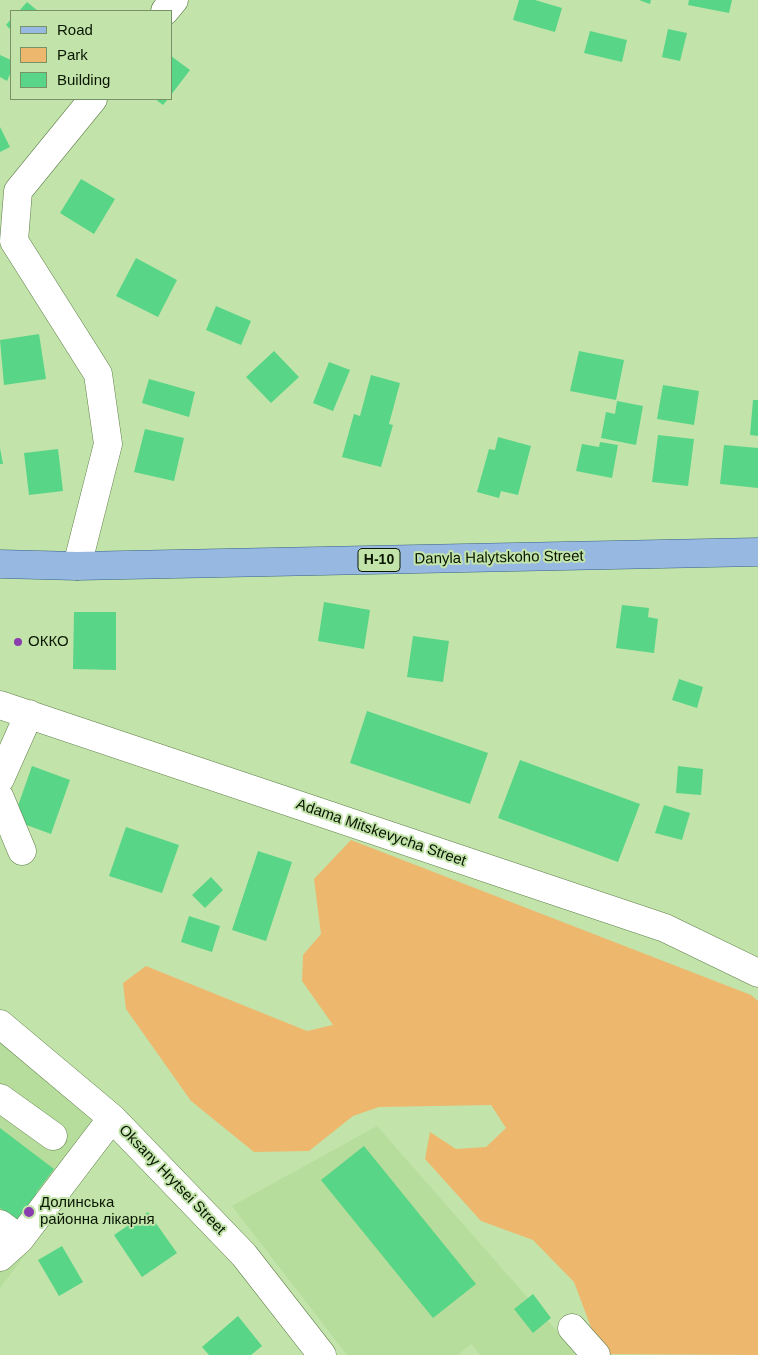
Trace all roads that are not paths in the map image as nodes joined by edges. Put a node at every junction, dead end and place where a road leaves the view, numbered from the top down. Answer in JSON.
{"nodes":[{"id":1,"x":174,"y":0,"type":"edge"},
{"id":2,"x":166,"y":10,"type":"edge"},
{"id":3,"x":92,"y":100,"type":"edge"},
{"id":4,"x":9,"y":195,"type":"edge"},
{"id":5,"x":758,"y":552,"type":"edge"},
{"id":6,"x":0,"y":564,"type":"edge"},
{"id":7,"x":77,"y":566,"type":"junction"},
{"id":8,"x":0,"y":705,"type":"edge"},
{"id":9,"x":29,"y":714,"type":"junction"},
{"id":10,"x":0,"y":779,"type":"edge"},
{"id":11,"x":0,"y":798,"type":"edge"},
{"id":12,"x":22,"y":851,"type":"dead end"},
{"id":13,"x":758,"y":973,"type":"edge"},
{"id":14,"x":0,"y":1024,"type":"edge"},
{"id":15,"x":0,"y":1098,"type":"edge"},
{"id":16,"x":112,"y":1118,"type":"junction"},
{"id":17,"x":53,"y":1136,"type":"dead end"},
{"id":18,"x":10,"y":1232,"type":"edge"},
{"id":19,"x":0,"y":1257,"type":"edge"},
{"id":20,"x":572,"y":1328,"type":"dead end"},
{"id":21,"x":322,"y":1355,"type":"edge"},
{"id":22,"x":596,"y":1355,"type":"edge"}],
"edges":[{"from":1,"to":2,"type":"street"},
{"from":3,"to":4,"type":"street"},
{"from":4,"to":7,"type":"street"},
{"from":5,"to":7,"type":"main road","name":"Danyla Halytskoho Street","number":"Н-10"},
{"from":6,"to":7,"type":"main road","name":"Danyla Halytskoho Street","number":"Н-10"},
{"from":8,"to":9,"type":"street","name":"Adama Mitskevycha Street"},
{"from":9,"to":10,"type":"street"},
{"from":9,"to":13,"type":"street","name":"Adama Mitskevycha Street"},
{"from":11,"to":12,"type":"street"},
{"from":14,"to":16,"type":"street","name":"Oksany Hrytsei Street"},
{"from":15,"to":17,"type":"street"},
{"from":16,"to":18,"type":"street"},
{"from":16,"to":21,"type":"street","name":"Oksany Hrytsei Street"},
{"from":18,"to":19,"type":"street"},
{"from":20,"to":22,"type":"street"}]}
